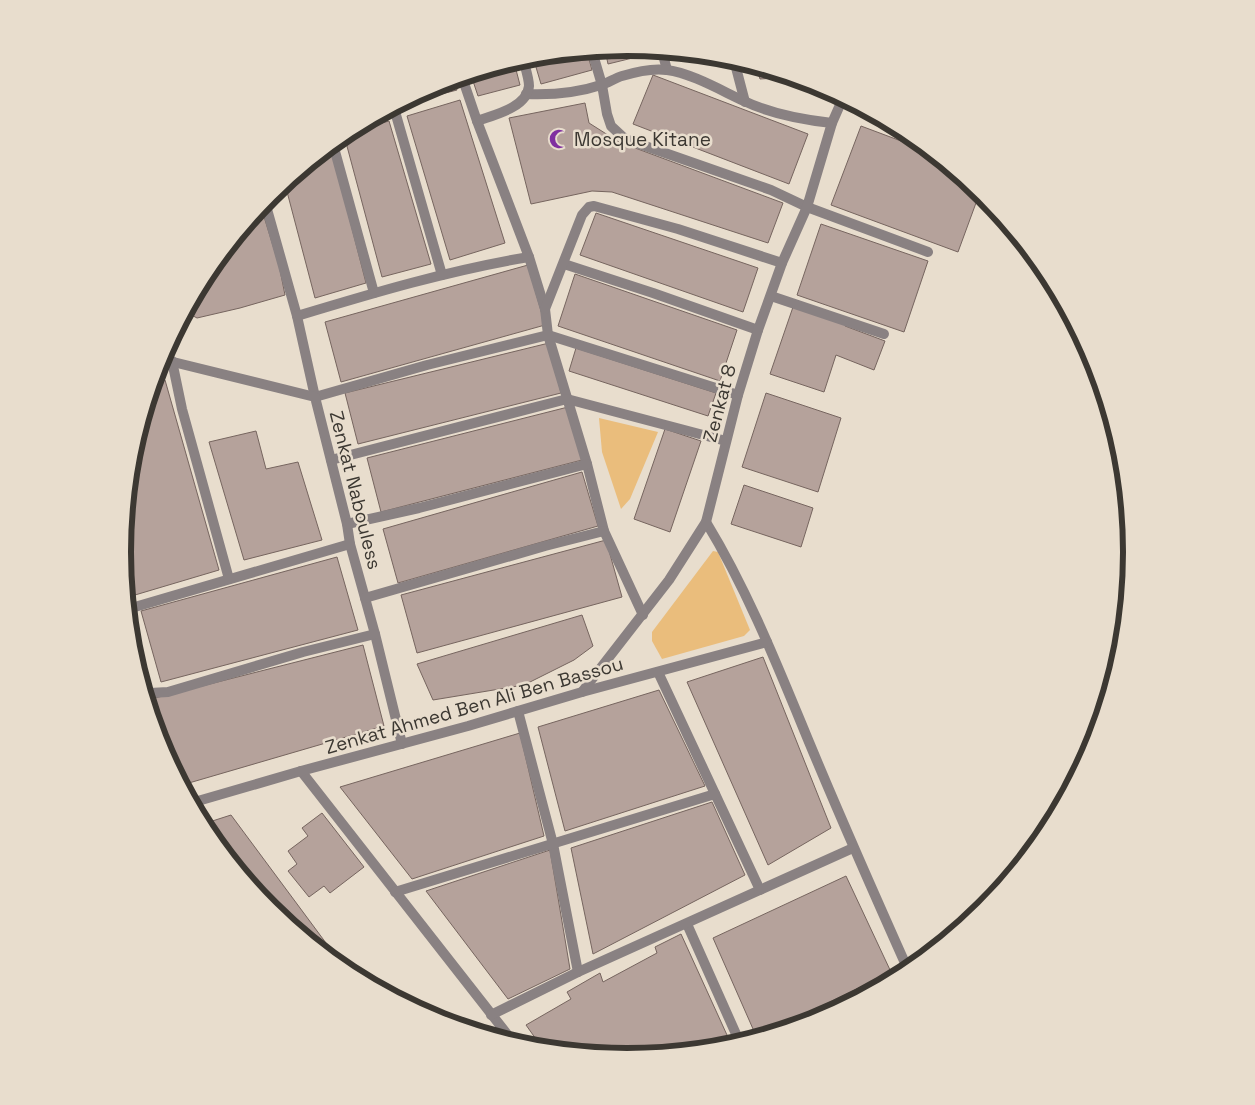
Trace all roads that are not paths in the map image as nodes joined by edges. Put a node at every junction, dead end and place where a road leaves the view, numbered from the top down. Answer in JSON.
{"nodes":[{"id":1,"x":594,"y":57,"type":"edge"},
{"id":2,"x":664,"y":57,"type":"edge"},
{"id":3,"x":525,"y":67,"type":"edge"},
{"id":4,"x":736,"y":69,"type":"edge"},
{"id":5,"x":667,"y":70,"type":"junction"},
{"id":6,"x":464,"y":84,"type":"edge"},
{"id":7,"x":602,"y":85,"type":"junction"},
{"id":8,"x":526,"y":94,"type":"junction"},
{"id":9,"x":745,"y":102,"type":"junction"},
{"id":10,"x":840,"y":104,"type":"edge"},
{"id":11,"x":396,"y":114,"type":"edge"},
{"id":12,"x":476,"y":121,"type":"junction"},
{"id":13,"x":832,"y":123,"type":"junction"},
{"id":14,"x":334,"y":152,"type":"edge"},
{"id":15,"x":807,"y":207,"type":"junction"},
{"id":16,"x":268,"y":211,"type":"edge"},
{"id":17,"x":928,"y":252,"type":"dead end"},
{"id":18,"x":529,"y":257,"type":"junction"},
{"id":19,"x":564,"y":264,"type":"junction"},
{"id":20,"x":782,"y":264,"type":"junction"},
{"id":21,"x":442,"y":275,"type":"junction"},
{"id":22,"x":374,"y":293,"type":"junction"},
{"id":23,"x":771,"y":296,"type":"junction"},
{"id":24,"x":545,"y":309,"type":"junction"},
{"id":25,"x":297,"y":316,"type":"junction"},
{"id":26,"x":758,"y":330,"type":"junction"},
{"id":27,"x":884,"y":334,"type":"dead end"},
{"id":28,"x":548,"y":335,"type":"junction"},
{"id":29,"x":172,"y":361,"type":"joint"},
{"id":30,"x":738,"y":395,"type":"junction"},
{"id":31,"x":315,"y":397,"type":"junction"},
{"id":32,"x":567,"y":400,"type":"junction"},
{"id":33,"x":726,"y":441,"type":"junction"},
{"id":34,"x":331,"y":460,"type":"junction"},
{"id":35,"x":588,"y":464,"type":"junction"},
{"id":36,"x":706,"y":522,"type":"junction"},
{"id":37,"x":347,"y":524,"type":"junction"},
{"id":38,"x":604,"y":531,"type":"junction"},
{"id":39,"x":350,"y":544,"type":"junction"},
{"id":40,"x":229,"y":579,"type":"junction"},
{"id":41,"x":365,"y":598,"type":"junction"},
{"id":42,"x":134,"y":606,"type":"edge"},
{"id":43,"x":643,"y":615,"type":"junction"},
{"id":44,"x":375,"y":634,"type":"junction"},
{"id":45,"x":767,"y":642,"type":"junction"},
{"id":46,"x":658,"y":672,"type":"junction"},
{"id":47,"x":582,"y":692,"type":"junction"},
{"id":48,"x":152,"y":693,"type":"edge"},
{"id":49,"x":518,"y":711,"type":"junction"},
{"id":50,"x":402,"y":744,"type":"junction"},
{"id":51,"x":300,"y":771,"type":"junction"},
{"id":52,"x":715,"y":794,"type":"junction"},
{"id":53,"x":198,"y":801,"type":"edge"},
{"id":54,"x":553,"y":844,"type":"junction"},
{"id":55,"x":853,"y":848,"type":"junction"},
{"id":56,"x":760,"y":890,"type":"junction"},
{"id":57,"x":395,"y":892,"type":"junction"},
{"id":58,"x":687,"y":924,"type":"junction"},
{"id":59,"x":904,"y":964,"type":"edge"},
{"id":60,"x":578,"y":972,"type":"junction"},
{"id":61,"x":491,"y":1015,"type":"junction"},
{"id":62,"x":506,"y":1034,"type":"edge"},
{"id":63,"x":737,"y":1036,"type":"edge"}],
"edges":[{"from":1,"to":7,"type":"street"},
{"from":2,"to":5,"type":"street"},
{"from":3,"to":8,"type":"street"},
{"from":4,"to":9,"type":"street"},
{"from":5,"to":7,"type":"street"},
{"from":5,"to":9,"type":"street"},
{"from":6,"to":12,"type":"street"},
{"from":7,"to":8,"type":"street"},
{"from":7,"to":15,"type":"street"},
{"from":8,"to":12,"type":"street"},
{"from":9,"to":13,"type":"street"},
{"from":10,"to":13,"type":"street","name":"Zenkat 8"},
{"from":11,"to":21,"type":"street"},
{"from":12,"to":18,"type":"street"},
{"from":13,"to":15,"type":"street","name":"Zenkat 8"},
{"from":14,"to":22,"type":"street"},
{"from":15,"to":17,"type":"street"},
{"from":15,"to":20,"type":"street","name":"Zenkat 8"},
{"from":16,"to":25,"type":"street"},
{"from":18,"to":21,"type":"street"},
{"from":18,"to":24,"type":"street"},
{"from":19,"to":20,"type":"street"},
{"from":19,"to":24,"type":"street"},
{"from":19,"to":26,"type":"street"},
{"from":20,"to":23,"type":"street","name":"Zenkat 8"},
{"from":21,"to":22,"type":"street"},
{"from":22,"to":25,"type":"street"},
{"from":23,"to":26,"type":"street","name":"Zenkat 8"},
{"from":23,"to":27,"type":"street"},
{"from":24,"to":28,"type":"street"},
{"from":25,"to":31,"type":"street"},
{"from":26,"to":30,"type":"street","name":"Zenkat 8"},
{"from":28,"to":30,"type":"street"},
{"from":28,"to":31,"type":"street"},
{"from":28,"to":32,"type":"street"},
{"from":29,"to":31,"type":"street","name":"Zenkat Nabouless"},
{"from":29,"to":40,"type":"street"},
{"from":30,"to":33,"type":"street","name":"Zenkat 8"},
{"from":31,"to":34,"type":"street","name":"Zenkat Nabouless"},
{"from":32,"to":33,"type":"street"},
{"from":32,"to":34,"type":"street"},
{"from":32,"to":35,"type":"street"},
{"from":33,"to":36,"type":"street","name":"Zenkat 8"},
{"from":34,"to":37,"type":"street","name":"Zenkat Nabouless"},
{"from":35,"to":37,"type":"street"},
{"from":35,"to":38,"type":"street"},
{"from":36,"to":43,"type":"street","name":"Zenkat 8"},
{"from":36,"to":45,"type":"street"},
{"from":37,"to":39,"type":"street","name":"Zenkat Nabouless"},
{"from":38,"to":41,"type":"street"},
{"from":38,"to":43,"type":"street"},
{"from":39,"to":40,"type":"street"},
{"from":39,"to":41,"type":"street","name":"Zenkat Nabouless"},
{"from":40,"to":42,"type":"street"},
{"from":41,"to":44,"type":"street","name":"Zenkat Nabouless"},
{"from":43,"to":47,"type":"street","name":"Zenkat 8"},
{"from":44,"to":48,"type":"street"},
{"from":44,"to":50,"type":"street","name":"Zenkat Nabouless"},
{"from":45,"to":46,"type":"street","name":"Zenkat Ahmed Ben Ali Ben Bassou"},
{"from":45,"to":55,"type":"street"},
{"from":46,"to":47,"type":"street","name":"Zenkat Ahmed Ben Ali Ben Bassou"},
{"from":46,"to":52,"type":"street"},
{"from":47,"to":49,"type":"street","name":"Zenkat Ahmed Ben Ali Ben Bassou"},
{"from":49,"to":50,"type":"street","name":"Zenkat Ahmed Ben Ali Ben Bassou"},
{"from":49,"to":54,"type":"street"},
{"from":50,"to":51,"type":"street","name":"Zenkat Ahmed Ben Ali Ben Bassou"},
{"from":51,"to":53,"type":"street","name":"Zenkat Ahmed Ben Ali Ben Bassou"},
{"from":51,"to":57,"type":"street"},
{"from":52,"to":54,"type":"street"},
{"from":52,"to":56,"type":"street"},
{"from":54,"to":57,"type":"street"},
{"from":54,"to":60,"type":"street"},
{"from":55,"to":56,"type":"street"},
{"from":55,"to":59,"type":"street"},
{"from":56,"to":58,"type":"street"},
{"from":57,"to":61,"type":"street"},
{"from":58,"to":60,"type":"street"},
{"from":58,"to":63,"type":"street"},
{"from":60,"to":61,"type":"street"},
{"from":61,"to":62,"type":"street"}]}
